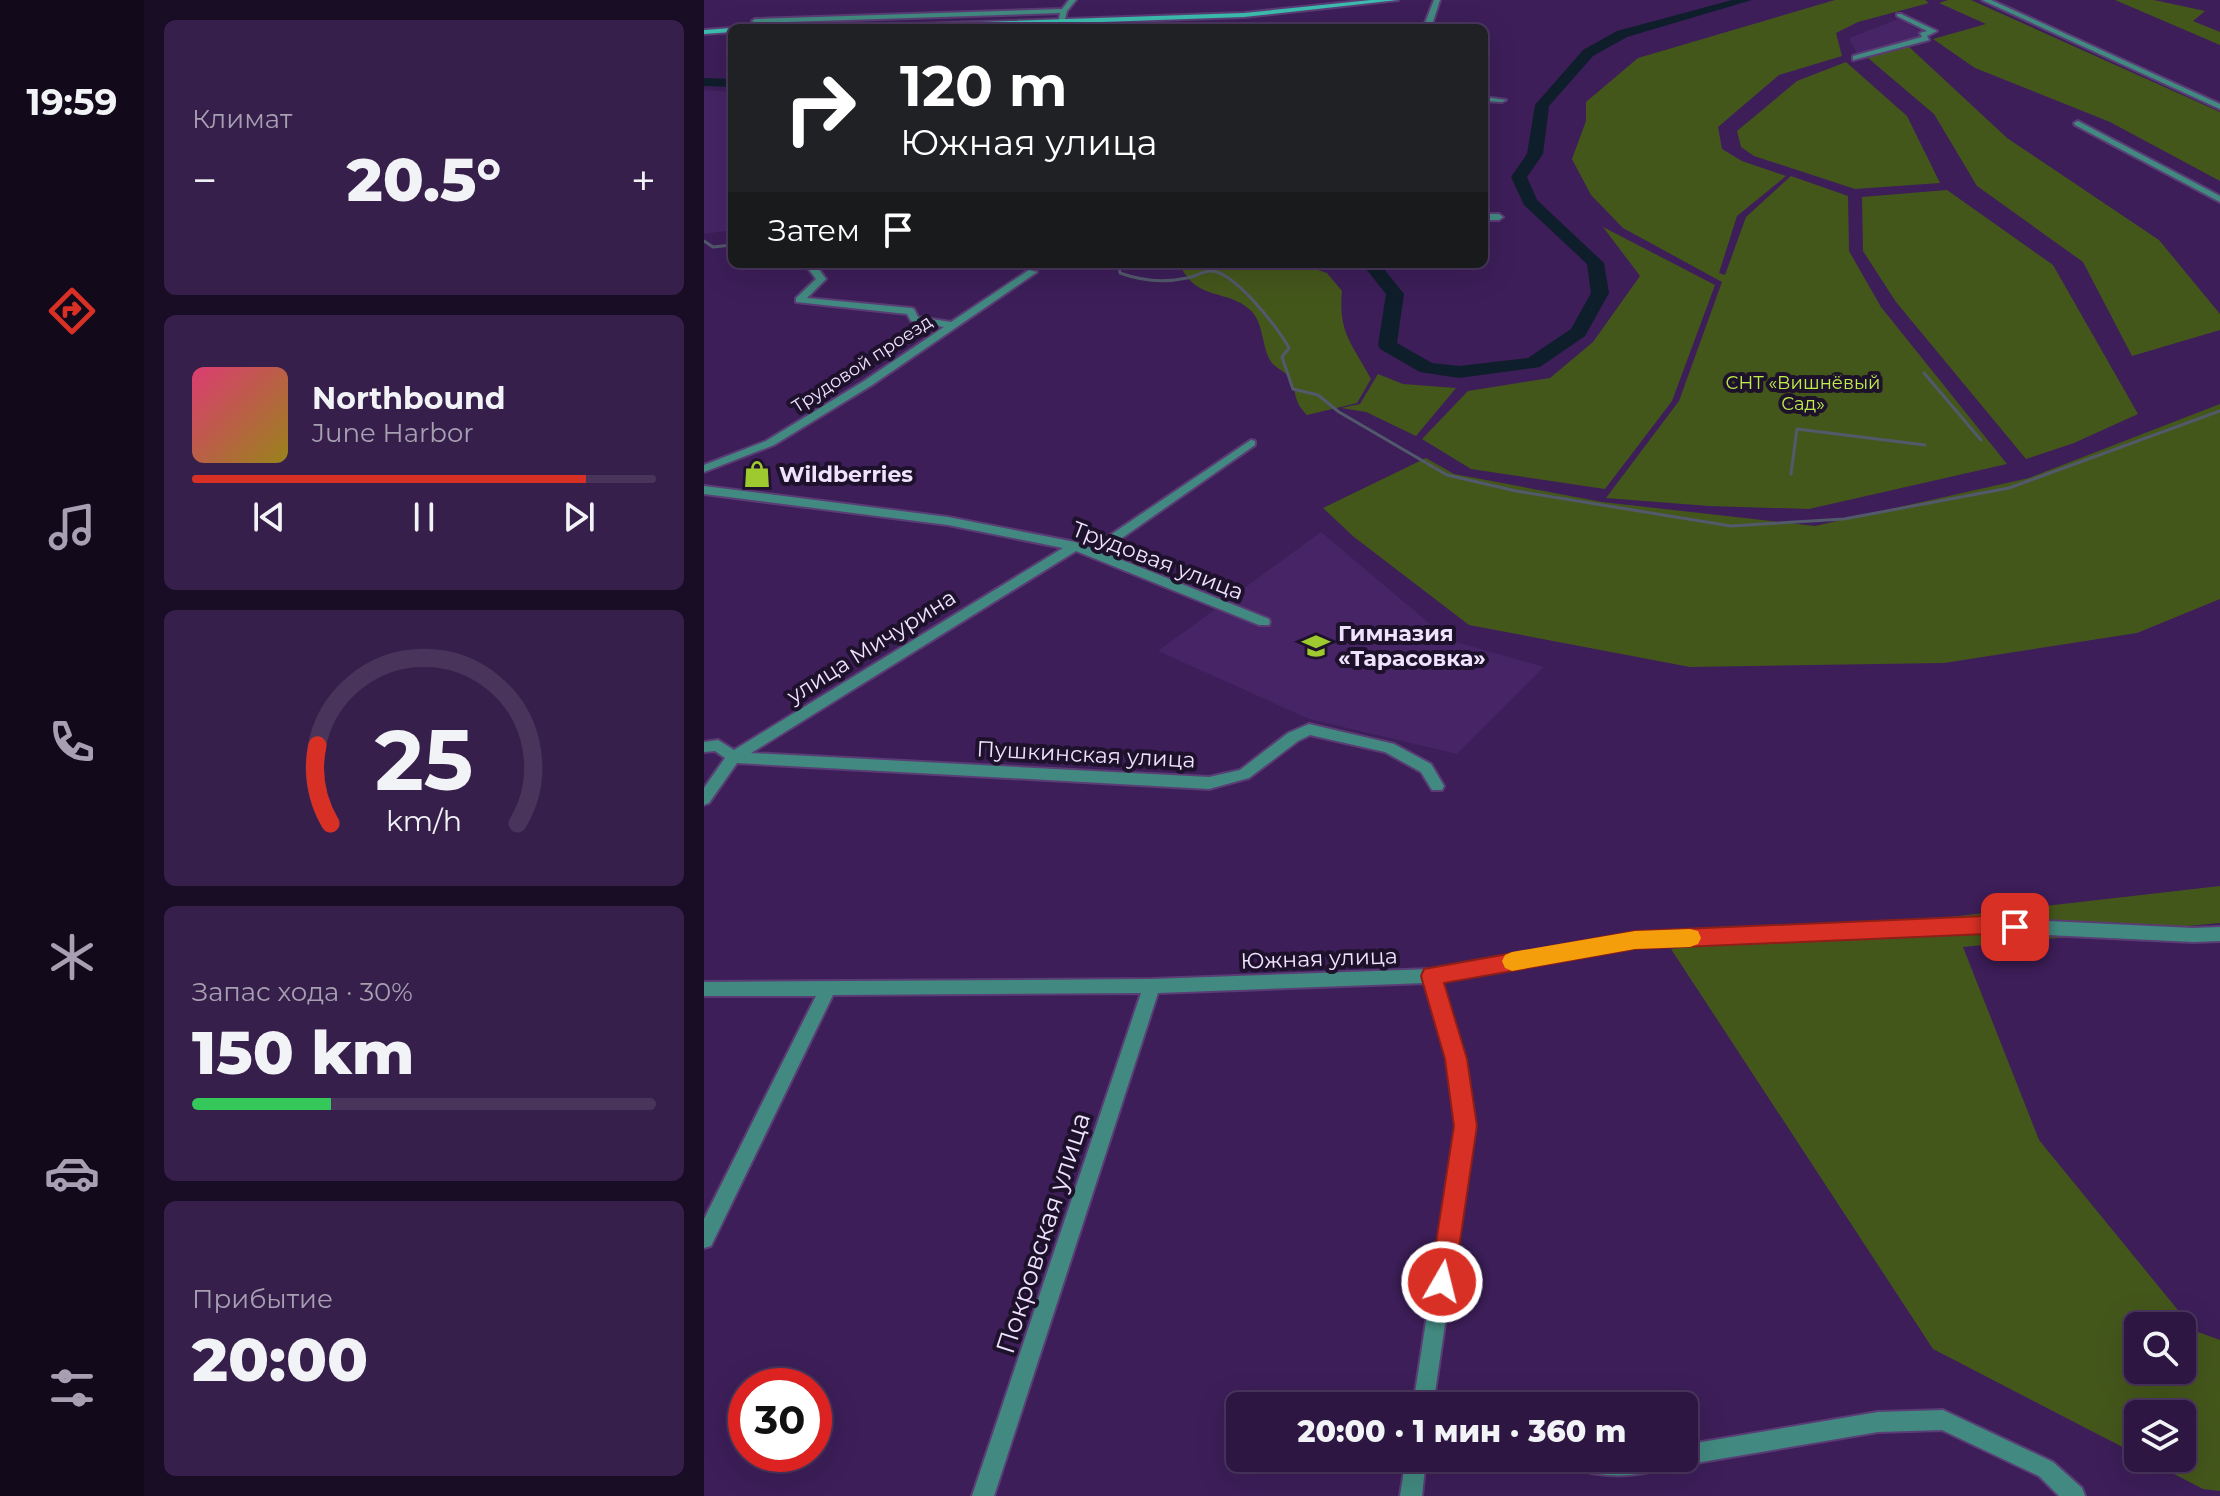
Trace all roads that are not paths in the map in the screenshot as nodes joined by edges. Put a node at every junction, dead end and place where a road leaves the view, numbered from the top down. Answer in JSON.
{"nodes":[{"id":1,"x":1073,"y":0,"type":"edge"},
{"id":2,"x":1394,"y":0,"type":"edge"},
{"id":3,"x":1437,"y":0,"type":"edge"},
{"id":4,"x":1985,"y":0,"type":"edge"},
{"id":5,"x":1064,"y":11,"type":"junction"},
{"id":6,"x":1899,"y":15,"type":"dead end"},
{"id":7,"x":755,"y":21,"type":"dead end"},
{"id":8,"x":1061,"y":24,"type":"joint"},
{"id":9,"x":1428,"y":24,"type":"edge"},
{"id":10,"x":728,"y":30,"type":"edge"},
{"id":11,"x":704,"y":32,"type":"edge"},
{"id":12,"x":1914,"y":38,"type":"dead end"},
{"id":13,"x":1926,"y":38,"type":"dead end"},
{"id":14,"x":1856,"y":58,"type":"dead end"},
{"id":15,"x":1488,"y":99,"type":"edge"},
{"id":16,"x":1502,"y":100,"type":"dead end"},
{"id":17,"x":2220,"y":107,"type":"edge"},
{"id":18,"x":2078,"y":123,"type":"dead end"},
{"id":19,"x":2220,"y":199,"type":"edge"},
{"id":20,"x":1488,"y":217,"type":"edge"},
{"id":21,"x":1499,"y":217,"type":"dead end"},
{"id":22,"x":813,"y":268,"type":"edge"},
{"id":23,"x":1032,"y":272,"type":"dead end"},
{"id":24,"x":950,"y":325,"type":"junction"},
{"id":25,"x":1251,"y":443,"type":"dead end"},
{"id":26,"x":704,"y":469,"type":"edge"},
{"id":27,"x":704,"y":490,"type":"edge"},
{"id":28,"x":1075,"y":546,"type":"junction"},
{"id":29,"x":1092,"y":553,"type":"junction"},
{"id":30,"x":1264,"y":622,"type":"dead end"},
{"id":31,"x":704,"y":747,"type":"edge"},
{"id":32,"x":733,"y":757,"type":"junction"},
{"id":33,"x":1437,"y":786,"type":"dead end"},
{"id":34,"x":704,"y":799,"type":"edge"},
{"id":35,"x":2220,"y":934,"type":"edge"},
{"id":36,"x":1431,"y":976,"type":"junction"},
{"id":37,"x":1152,"y":986,"type":"junction"},
{"id":38,"x":828,"y":988,"type":"junction"},
{"id":39,"x":704,"y":989,"type":"edge"},
{"id":40,"x":704,"y":1239,"type":"edge"},
{"id":41,"x":1425,"y":1392,"type":"edge"},
{"id":42,"x":1698,"y":1453,"type":"edge"},
{"id":43,"x":1414,"y":1472,"type":"edge"},
{"id":44,"x":983,"y":1496,"type":"edge"},
{"id":45,"x":1411,"y":1496,"type":"edge"},
{"id":46,"x":2074,"y":1496,"type":"edge"}],
"edges":[{"from":1,"to":5,"type":"street"},
{"from":2,"to":8,"type":"main road"},
{"from":3,"to":9,"type":"street"},
{"from":4,"to":17,"type":"street"},
{"from":5,"to":7,"type":"street"},
{"from":5,"to":8,"type":"street"},
{"from":6,"to":12,"type":"street"},
{"from":10,"to":11,"type":"main road"},
{"from":13,"to":14,"type":"street"},
{"from":15,"to":16,"type":"street"},
{"from":18,"to":19,"type":"street"},
{"from":20,"to":21,"type":"street"},
{"from":22,"to":24,"type":"street"},
{"from":23,"to":24,"type":"street","name":"Трудовой проезд"},
{"from":24,"to":26,"type":"street","name":"Трудовой проезд"},
{"from":25,"to":29,"type":"street"},
{"from":27,"to":28,"type":"street","name":"Трудовая улица"},
{"from":28,"to":29,"type":"street","name":"Трудовая улица"},
{"from":28,"to":32,"type":"street","name":"улица Мичурина"},
{"from":29,"to":30,"type":"street","name":"Трудовая улица"},
{"from":31,"to":32,"type":"street","name":"Пушкинская улица"},
{"from":32,"to":33,"type":"street","name":"Пушкинская улица"},
{"from":32,"to":34,"type":"street","name":"улица Мичурина"},
{"from":35,"to":36,"type":"street","name":"Южная улица"},
{"from":36,"to":37,"type":"street","name":"Южная улица"},
{"from":36,"to":41,"type":"street"},
{"from":37,"to":38,"type":"street","name":"Южная улица"},
{"from":37,"to":44,"type":"street","name":"Покровская улица"},
{"from":38,"to":39,"type":"street","name":"Южная улица"},
{"from":38,"to":40,"type":"street"},
{"from":42,"to":46,"type":"street"},
{"from":43,"to":45,"type":"street"}]}
